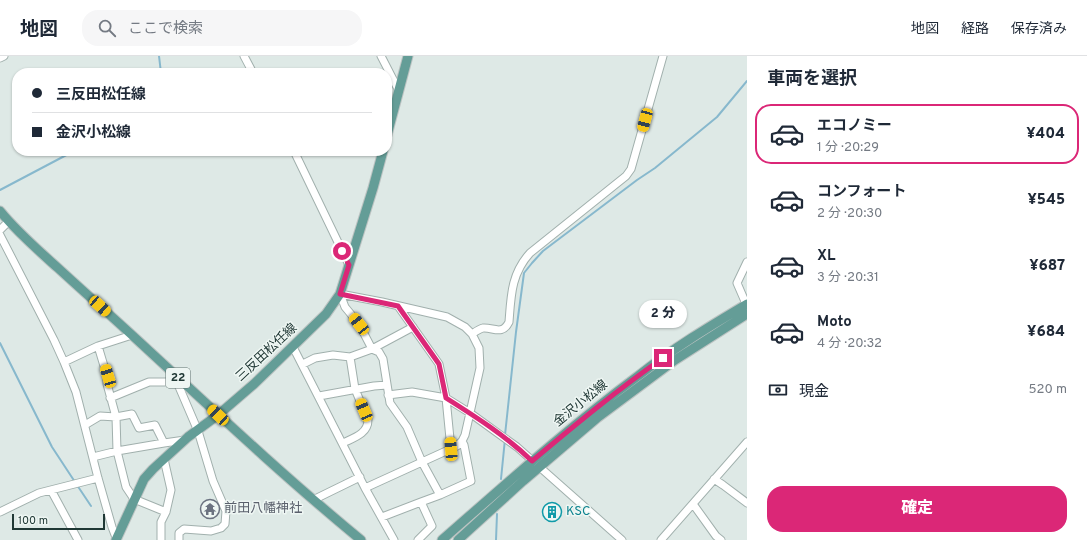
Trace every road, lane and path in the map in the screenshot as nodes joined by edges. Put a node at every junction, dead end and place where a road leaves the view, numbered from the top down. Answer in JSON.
{"nodes":[{"id":1,"x":4,"y":56,"type":"edge"},
{"id":2,"x":244,"y":56,"type":"edge"},
{"id":3,"x":381,"y":56,"type":"edge"},
{"id":4,"x":408,"y":56,"type":"edge"},
{"id":5,"x":663,"y":56,"type":"edge"},
{"id":6,"x":0,"y":58,"type":"edge"},
{"id":7,"x":250,"y":68,"type":"edge"},
{"id":8,"x":387,"y":68,"type":"edge"},
{"id":9,"x":392,"y":77,"type":"edge"},
{"id":10,"x":399,"y":91,"type":"junction"},
{"id":11,"x":392,"y":117,"type":"edge"},
{"id":12,"x":296,"y":156,"type":"edge"},
{"id":13,"x":382,"y":156,"type":"edge"},
{"id":14,"x":0,"y":211,"type":"edge"},
{"id":15,"x":9,"y":221,"type":"junction"},
{"id":16,"x":0,"y":230,"type":"edge"},
{"id":17,"x":0,"y":235,"type":"edge"},
{"id":18,"x":747,"y":262,"type":"edge"},
{"id":19,"x":349,"y":265,"type":"junction"},
{"id":20,"x":340,"y":294,"type":"junction"},
{"id":21,"x":747,"y":304,"type":"edge"},
{"id":22,"x":398,"y":306,"type":"junction"},
{"id":23,"x":747,"y":314,"type":"edge"},
{"id":24,"x":413,"y":327,"type":"junction"},
{"id":25,"x":472,"y":334,"type":"junction"},
{"id":26,"x":132,"y":335,"type":"junction"},
{"id":27,"x":98,"y":346,"type":"junction"},
{"id":28,"x":293,"y":347,"type":"junction"},
{"id":29,"x":372,"y":350,"type":"junction"},
{"id":30,"x":350,"y":357,"type":"junction"},
{"id":31,"x":64,"y":362,"type":"junction"},
{"id":32,"x":303,"y":364,"type":"junction"},
{"id":33,"x":180,"y":382,"type":"junction"},
{"id":34,"x":387,"y":385,"type":"junction"},
{"id":35,"x":355,"y":389,"type":"junction"},
{"id":36,"x":388,"y":395,"type":"junction"},
{"id":37,"x":319,"y":396,"type":"junction"},
{"id":38,"x":110,"y":398,"type":"junction"},
{"id":39,"x":446,"y":398,"type":"junction"},
{"id":40,"x":470,"y":413,"type":"junction"},
{"id":41,"x":218,"y":415,"type":"junction"},
{"id":42,"x":116,"y":417,"type":"junction"},
{"id":43,"x":85,"y":425,"type":"junction"},
{"id":44,"x":198,"y":431,"type":"junction"},
{"id":45,"x":185,"y":440,"type":"junction"},
{"id":46,"x":462,"y":441,"type":"junction"},
{"id":47,"x":747,"y":442,"type":"edge"},
{"id":48,"x":164,"y":443,"type":"junction"},
{"id":49,"x":343,"y":443,"type":"junction"},
{"id":50,"x":451,"y":449,"type":"junction"},
{"id":51,"x":117,"y":451,"type":"junction"},
{"id":52,"x":93,"y":457,"type":"junction"},
{"id":53,"x":164,"y":459,"type":"junction"},
{"id":54,"x":422,"y":462,"type":"junction"},
{"id":55,"x":536,"y":464,"type":"junction"},
{"id":56,"x":360,"y":477,"type":"junction"},
{"id":57,"x":98,"y":478,"type":"junction"},
{"id":58,"x":714,"y":479,"type":"junction"},
{"id":59,"x":365,"y":488,"type":"junction"},
{"id":60,"x":51,"y":490,"type":"junction"},
{"id":61,"x":440,"y":495,"type":"junction"},
{"id":62,"x":134,"y":499,"type":"junction"},
{"id":63,"x":313,"y":500,"type":"junction"},
{"id":64,"x":421,"y":502,"type":"junction"},
{"id":65,"x":747,"y":503,"type":"edge"},
{"id":66,"x":693,"y":504,"type":"junction"},
{"id":67,"x":0,"y":512,"type":"edge"},
{"id":68,"x":166,"y":512,"type":"junction"},
{"id":69,"x":382,"y":517,"type":"junction"},
{"id":70,"x":117,"y":539,"type":"edge"},
{"id":71,"x":77,"y":540,"type":"edge"},
{"id":72,"x":161,"y":540,"type":"edge"},
{"id":73,"x":179,"y":540,"type":"edge"},
{"id":74,"x":361,"y":540,"type":"edge"},
{"id":75,"x":394,"y":540,"type":"edge"},
{"id":76,"x":418,"y":540,"type":"edge"},
{"id":77,"x":442,"y":540,"type":"edge"},
{"id":78,"x":458,"y":540,"type":"edge"},
{"id":79,"x":622,"y":540,"type":"edge"},
{"id":80,"x":661,"y":540,"type":"edge"},
{"id":81,"x":722,"y":540,"type":"edge"}],
"edges":[{"from":1,"to":6,"type":"street"},
{"from":2,"to":7,"type":"street"},
{"from":3,"to":8,"type":"street"},
{"from":4,"to":10,"type":"main road"},
{"from":5,"to":25,"type":"street"},
{"from":9,"to":10,"type":"street"},
{"from":10,"to":11,"type":"main road"},
{"from":12,"to":19,"type":"street"},
{"from":13,"to":19,"type":"main road","name":"三反田松任線"},
{"from":14,"to":15,"type":"main road","number":"22"},
{"from":15,"to":16,"type":"street"},
{"from":15,"to":26,"type":"main road","number":"22"},
{"from":17,"to":31,"type":"street"},
{"from":18,"to":21,"type":"street"},
{"from":19,"to":20,"type":"main road","name":"三反田松任線"},
{"from":20,"to":22,"type":"street"},
{"from":20,"to":28,"type":"main road","name":"三反田松任線"},
{"from":20,"to":29,"type":"street"},
{"from":21,"to":55,"type":"main road","name":"金沢小松線"},
{"from":22,"to":24,"type":"street"},
{"from":22,"to":25,"type":"street"},
{"from":23,"to":55,"type":"main road","name":"金沢小松線"},
{"from":24,"to":29,"type":"street"},
{"from":24,"to":39,"type":"street"},
{"from":25,"to":40,"type":"street"},
{"from":26,"to":27,"type":"street"},
{"from":26,"to":33,"type":"main road","number":"22"},
{"from":27,"to":31,"type":"street"},
{"from":27,"to":38,"type":"street"},
{"from":28,"to":32,"type":"street"},
{"from":28,"to":41,"type":"main road","name":"三反田松任線"},
{"from":29,"to":30,"type":"street"},
{"from":29,"to":34,"type":"street"},
{"from":30,"to":32,"type":"street"},
{"from":30,"to":35,"type":"street"},
{"from":31,"to":43,"type":"street"},
{"from":32,"to":37,"type":"street"},
{"from":33,"to":38,"type":"street"},
{"from":33,"to":41,"type":"main road","number":"22"},
{"from":33,"to":44,"type":"street"},
{"from":34,"to":35,"type":"street"},
{"from":34,"to":36,"type":"street"},
{"from":35,"to":37,"type":"street"},
{"from":35,"to":49,"type":"street"},
{"from":36,"to":39,"type":"street"},
{"from":36,"to":54,"type":"street"},
{"from":37,"to":49,"type":"street"},
{"from":38,"to":42,"type":"street"},
{"from":39,"to":40,"type":"street"},
{"from":39,"to":50,"type":"street"},
{"from":40,"to":46,"type":"street"},
{"from":40,"to":55,"type":"street"},
{"from":41,"to":44,"type":"main road","name":"三反田松任線"},
{"from":41,"to":63,"type":"main road","number":"22"},
{"from":42,"to":43,"type":"street"},
{"from":42,"to":48,"type":"street"},
{"from":42,"to":51,"type":"street"},
{"from":43,"to":52,"type":"street"},
{"from":44,"to":45,"type":"main road","name":"三反田松任線"},
{"from":44,"to":73,"type":"street"},
{"from":45,"to":48,"type":"street"},
{"from":45,"to":53,"type":"main road","name":"三反田松任線"},
{"from":46,"to":50,"type":"street"},
{"from":46,"to":61,"type":"street"},
{"from":47,"to":58,"type":"street"},
{"from":48,"to":51,"type":"street"},
{"from":49,"to":56,"type":"street"},
{"from":50,"to":54,"type":"street"},
{"from":51,"to":52,"type":"street"},
{"from":51,"to":62,"type":"street"},
{"from":52,"to":57,"type":"street"},
{"from":53,"to":62,"type":"main road","name":"三反田松任線"},
{"from":53,"to":68,"type":"street"},
{"from":54,"to":59,"type":"street"},
{"from":54,"to":61,"type":"street"},
{"from":55,"to":77,"type":"main road","name":"金沢小松線"},
{"from":55,"to":78,"type":"main road","name":"金沢小松線"},
{"from":55,"to":79,"type":"street"},
{"from":56,"to":59,"type":"street"},
{"from":56,"to":63,"type":"street"},
{"from":57,"to":60,"type":"street"},
{"from":57,"to":70,"type":"street"},
{"from":58,"to":65,"type":"street"},
{"from":58,"to":66,"type":"street"},
{"from":59,"to":69,"type":"street"},
{"from":60,"to":67,"type":"street"},
{"from":60,"to":71,"type":"street"},
{"from":61,"to":64,"type":"street"},
{"from":62,"to":68,"type":"street"},
{"from":62,"to":70,"type":"main road","name":"三反田松任線"},
{"from":63,"to":74,"type":"main road","number":"22"},
{"from":64,"to":69,"type":"street"},
{"from":64,"to":76,"type":"street"},
{"from":66,"to":80,"type":"street"},
{"from":66,"to":81,"type":"street"},
{"from":68,"to":72,"type":"street"},
{"from":69,"to":75,"type":"street"}]}
